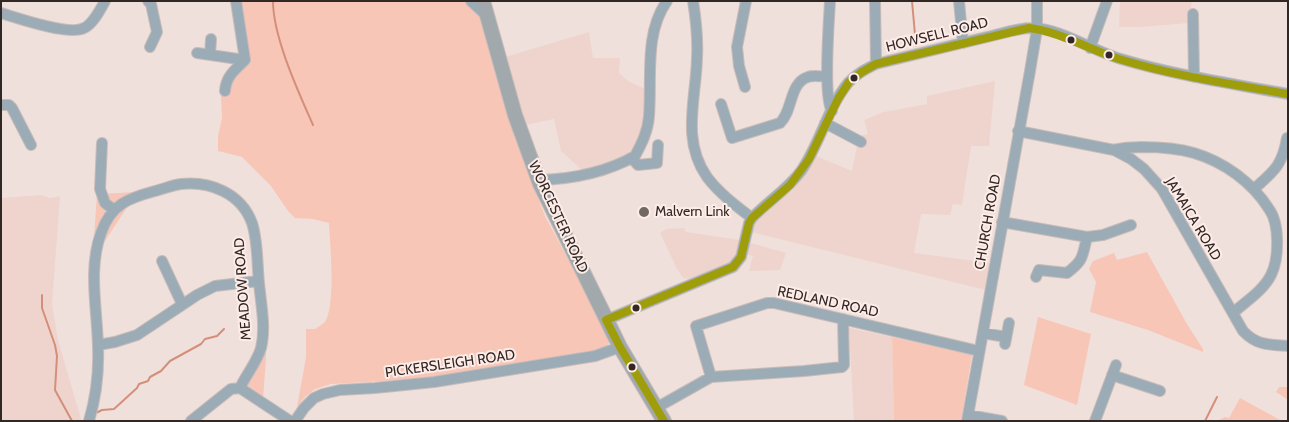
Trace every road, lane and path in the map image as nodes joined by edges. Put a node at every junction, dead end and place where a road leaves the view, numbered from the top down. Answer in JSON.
{"nodes":[{"id":1,"x":105,"y":1,"type":"edge"},
{"id":2,"x":148,"y":1,"type":"edge"},
{"id":3,"x":236,"y":1,"type":"edge"},
{"id":4,"x":471,"y":1,"type":"edge"},
{"id":5,"x":667,"y":1,"type":"edge"},
{"id":6,"x":693,"y":1,"type":"edge"},
{"id":7,"x":746,"y":1,"type":"edge"},
{"id":8,"x":830,"y":1,"type":"edge"},
{"id":9,"x":875,"y":1,"type":"edge"},
{"id":10,"x":959,"y":1,"type":"edge"},
{"id":11,"x":1037,"y":1,"type":"edge"},
{"id":12,"x":1107,"y":1,"type":"edge"},
{"id":13,"x":485,"y":8,"type":"edge"},
{"id":14,"x":1,"y":13,"type":"edge"},
{"id":15,"x":1193,"y":14,"type":"dead end"},
{"id":16,"x":1037,"y":29,"type":"junction"},
{"id":17,"x":211,"y":39,"type":"dead end"},
{"id":18,"x":963,"y":43,"type":"junction"},
{"id":19,"x":150,"y":47,"type":"dead end"},
{"id":20,"x":1090,"y":48,"type":"junction"},
{"id":21,"x":197,"y":52,"type":"dead end"},
{"id":22,"x":210,"y":54,"type":"junction"},
{"id":23,"x":245,"y":60,"type":"junction"},
{"id":24,"x":876,"y":64,"type":"junction"},
{"id":25,"x":828,"y":76,"type":"junction"},
{"id":26,"x":1194,"y":77,"type":"junction"},
{"id":27,"x":745,"y":87,"type":"dead end"},
{"id":28,"x":225,"y":91,"type":"dead end"},
{"id":29,"x":1288,"y":94,"type":"edge"},
{"id":30,"x":722,"y":104,"type":"dead end"},
{"id":31,"x":1,"y":105,"type":"edge"},
{"id":32,"x":832,"y":111,"type":"junction"},
{"id":33,"x":825,"y":124,"type":"junction"},
{"id":34,"x":1018,"y":131,"type":"junction"},
{"id":35,"x":1287,"y":138,"type":"edge"},
{"id":36,"x":861,"y":142,"type":"dead end"},
{"id":37,"x":102,"y":143,"type":"dead end"},
{"id":38,"x":31,"y":145,"type":"dead end"},
{"id":39,"x":658,"y":145,"type":"dead end"},
{"id":40,"x":1114,"y":150,"type":"junction"},
{"id":41,"x":632,"y":158,"type":"junction"},
{"id":42,"x":541,"y":185,"type":"junction"},
{"id":43,"x":1254,"y":189,"type":"junction"},
{"id":44,"x":114,"y":210,"type":"junction"},
{"id":45,"x":750,"y":222,"type":"junction"},
{"id":46,"x":1002,"y":222,"type":"junction"},
{"id":47,"x":1131,"y":225,"type":"dead end"},
{"id":48,"x":1087,"y":237,"type":"junction"},
{"id":49,"x":162,"y":261,"type":"dead end"},
{"id":50,"x":1036,"y":277,"type":"dead end"},
{"id":51,"x":258,"y":281,"type":"junction"},
{"id":52,"x":182,"y":304,"type":"junction"},
{"id":53,"x":1233,"y":313,"type":"junction"},
{"id":54,"x":843,"y":319,"type":"junction"},
{"id":55,"x":606,"y":320,"type":"junction"},
{"id":56,"x":1009,"y":323,"type":"dead end"},
{"id":57,"x":983,"y":333,"type":"junction"},
{"id":58,"x":98,"y":345,"type":"junction"},
{"id":59,"x":1288,"y":346,"type":"edge"},
{"id":60,"x":620,"y":347,"type":"junction"},
{"id":61,"x":979,"y":351,"type":"junction"},
{"id":62,"x":1116,"y":365,"type":"dead end"},
{"id":63,"x":1112,"y":375,"type":"junction"},
{"id":64,"x":711,"y":377,"type":"junction"},
{"id":65,"x":240,"y":388,"type":"junction"},
{"id":66,"x":1160,"y":391,"type":"dead end"},
{"id":67,"x":656,"y":408,"type":"junction"},
{"id":68,"x":967,"y":418,"type":"edge"},
{"id":69,"x":89,"y":421,"type":"edge"},
{"id":70,"x":191,"y":421,"type":"edge"},
{"id":71,"x":290,"y":421,"type":"edge"},
{"id":72,"x":295,"y":421,"type":"edge"},
{"id":73,"x":664,"y":421,"type":"edge"},
{"id":74,"x":1002,"y":421,"type":"edge"},
{"id":75,"x":1095,"y":421,"type":"edge"}],
"edges":[{"from":1,"to":14,"type":"street"},
{"from":2,"to":19,"type":"street"},
{"from":3,"to":23,"type":"street"},
{"from":4,"to":13,"type":"street"},
{"from":5,"to":41,"type":"street"},
{"from":6,"to":45,"type":"street"},
{"from":7,"to":27,"type":"street"},
{"from":8,"to":25,"type":"street"},
{"from":9,"to":24,"type":"street"},
{"from":10,"to":18,"type":"street"},
{"from":11,"to":16,"type":"street","name":"CHURCH ROAD"},
{"from":12,"to":20,"type":"street"},
{"from":13,"to":42,"type":"highway","name":"WORCESTER ROAD"},
{"from":15,"to":26,"type":"street"},
{"from":16,"to":18,"type":"street","name":"HOWSELL ROAD"},
{"from":16,"to":20,"type":"street"},
{"from":16,"to":34,"type":"street","name":"CHURCH ROAD"},
{"from":17,"to":22,"type":"street"},
{"from":18,"to":24,"type":"street","name":"HOWSELL ROAD"},
{"from":20,"to":26,"type":"street"},
{"from":21,"to":22,"type":"street"},
{"from":22,"to":23,"type":"street"},
{"from":23,"to":28,"type":"street"},
{"from":24,"to":32,"type":"street","name":"HOWSELL ROAD"},
{"from":25,"to":30,"type":"street"},
{"from":25,"to":32,"type":"street"},
{"from":26,"to":29,"type":"street"},
{"from":31,"to":38,"type":"street"},
{"from":32,"to":33,"type":"street","name":"HOWSELL ROAD"},
{"from":33,"to":36,"type":"street"},
{"from":33,"to":45,"type":"street","name":"HOWSELL ROAD"},
{"from":34,"to":40,"type":"street","name":"JAMAICA ROAD"},
{"from":34,"to":46,"type":"street","name":"CHURCH ROAD"},
{"from":35,"to":43,"type":"street"},
{"from":37,"to":44,"type":"street"},
{"from":39,"to":41,"type":"street"},
{"from":40,"to":43,"type":"street"},
{"from":40,"to":53,"type":"street","name":"JAMAICA ROAD"},
{"from":41,"to":42,"type":"street"},
{"from":42,"to":55,"type":"highway","name":"WORCESTER ROAD"},
{"from":43,"to":53,"type":"street"},
{"from":44,"to":51,"type":"street","name":"MEADOW ROAD"},
{"from":44,"to":58,"type":"street","name":"MEADOW ROAD"},
{"from":45,"to":55,"type":"street"},
{"from":46,"to":48,"type":"street"},
{"from":46,"to":57,"type":"street","name":"CHURCH ROAD"},
{"from":47,"to":48,"type":"street"},
{"from":48,"to":50,"type":"street"},
{"from":49,"to":52,"type":"street"},
{"from":51,"to":52,"type":"street"},
{"from":51,"to":65,"type":"street","name":"MEADOW ROAD"},
{"from":52,"to":58,"type":"street"},
{"from":53,"to":59,"type":"street","name":"JAMAICA ROAD"},
{"from":54,"to":61,"type":"street","name":"REDLAND ROAD"},
{"from":54,"to":64,"type":"street"},
{"from":54,"to":64,"type":"street","name":"REDLAND ROAD"},
{"from":55,"to":60,"type":"highway","name":"WORCESTER ROAD"},
{"from":56,"to":57,"type":"street"},
{"from":57,"to":61,"type":"street","name":"CHURCH ROAD"},
{"from":58,"to":69,"type":"street","name":"MEADOW ROAD"},
{"from":60,"to":67,"type":"highway","name":"WORCESTER ROAD"},
{"from":60,"to":72,"type":"street","name":"PICKERSLEIGH ROAD"},
{"from":61,"to":68,"type":"street","name":"CHURCH ROAD"},
{"from":62,"to":63,"type":"street"},
{"from":63,"to":66,"type":"street"},
{"from":63,"to":75,"type":"street"},
{"from":64,"to":67,"type":"street"},
{"from":65,"to":70,"type":"street"},
{"from":65,"to":71,"type":"street"},
{"from":67,"to":73,"type":"highway","name":"WORCESTER ROAD"},
{"from":68,"to":74,"type":"street"}]}
